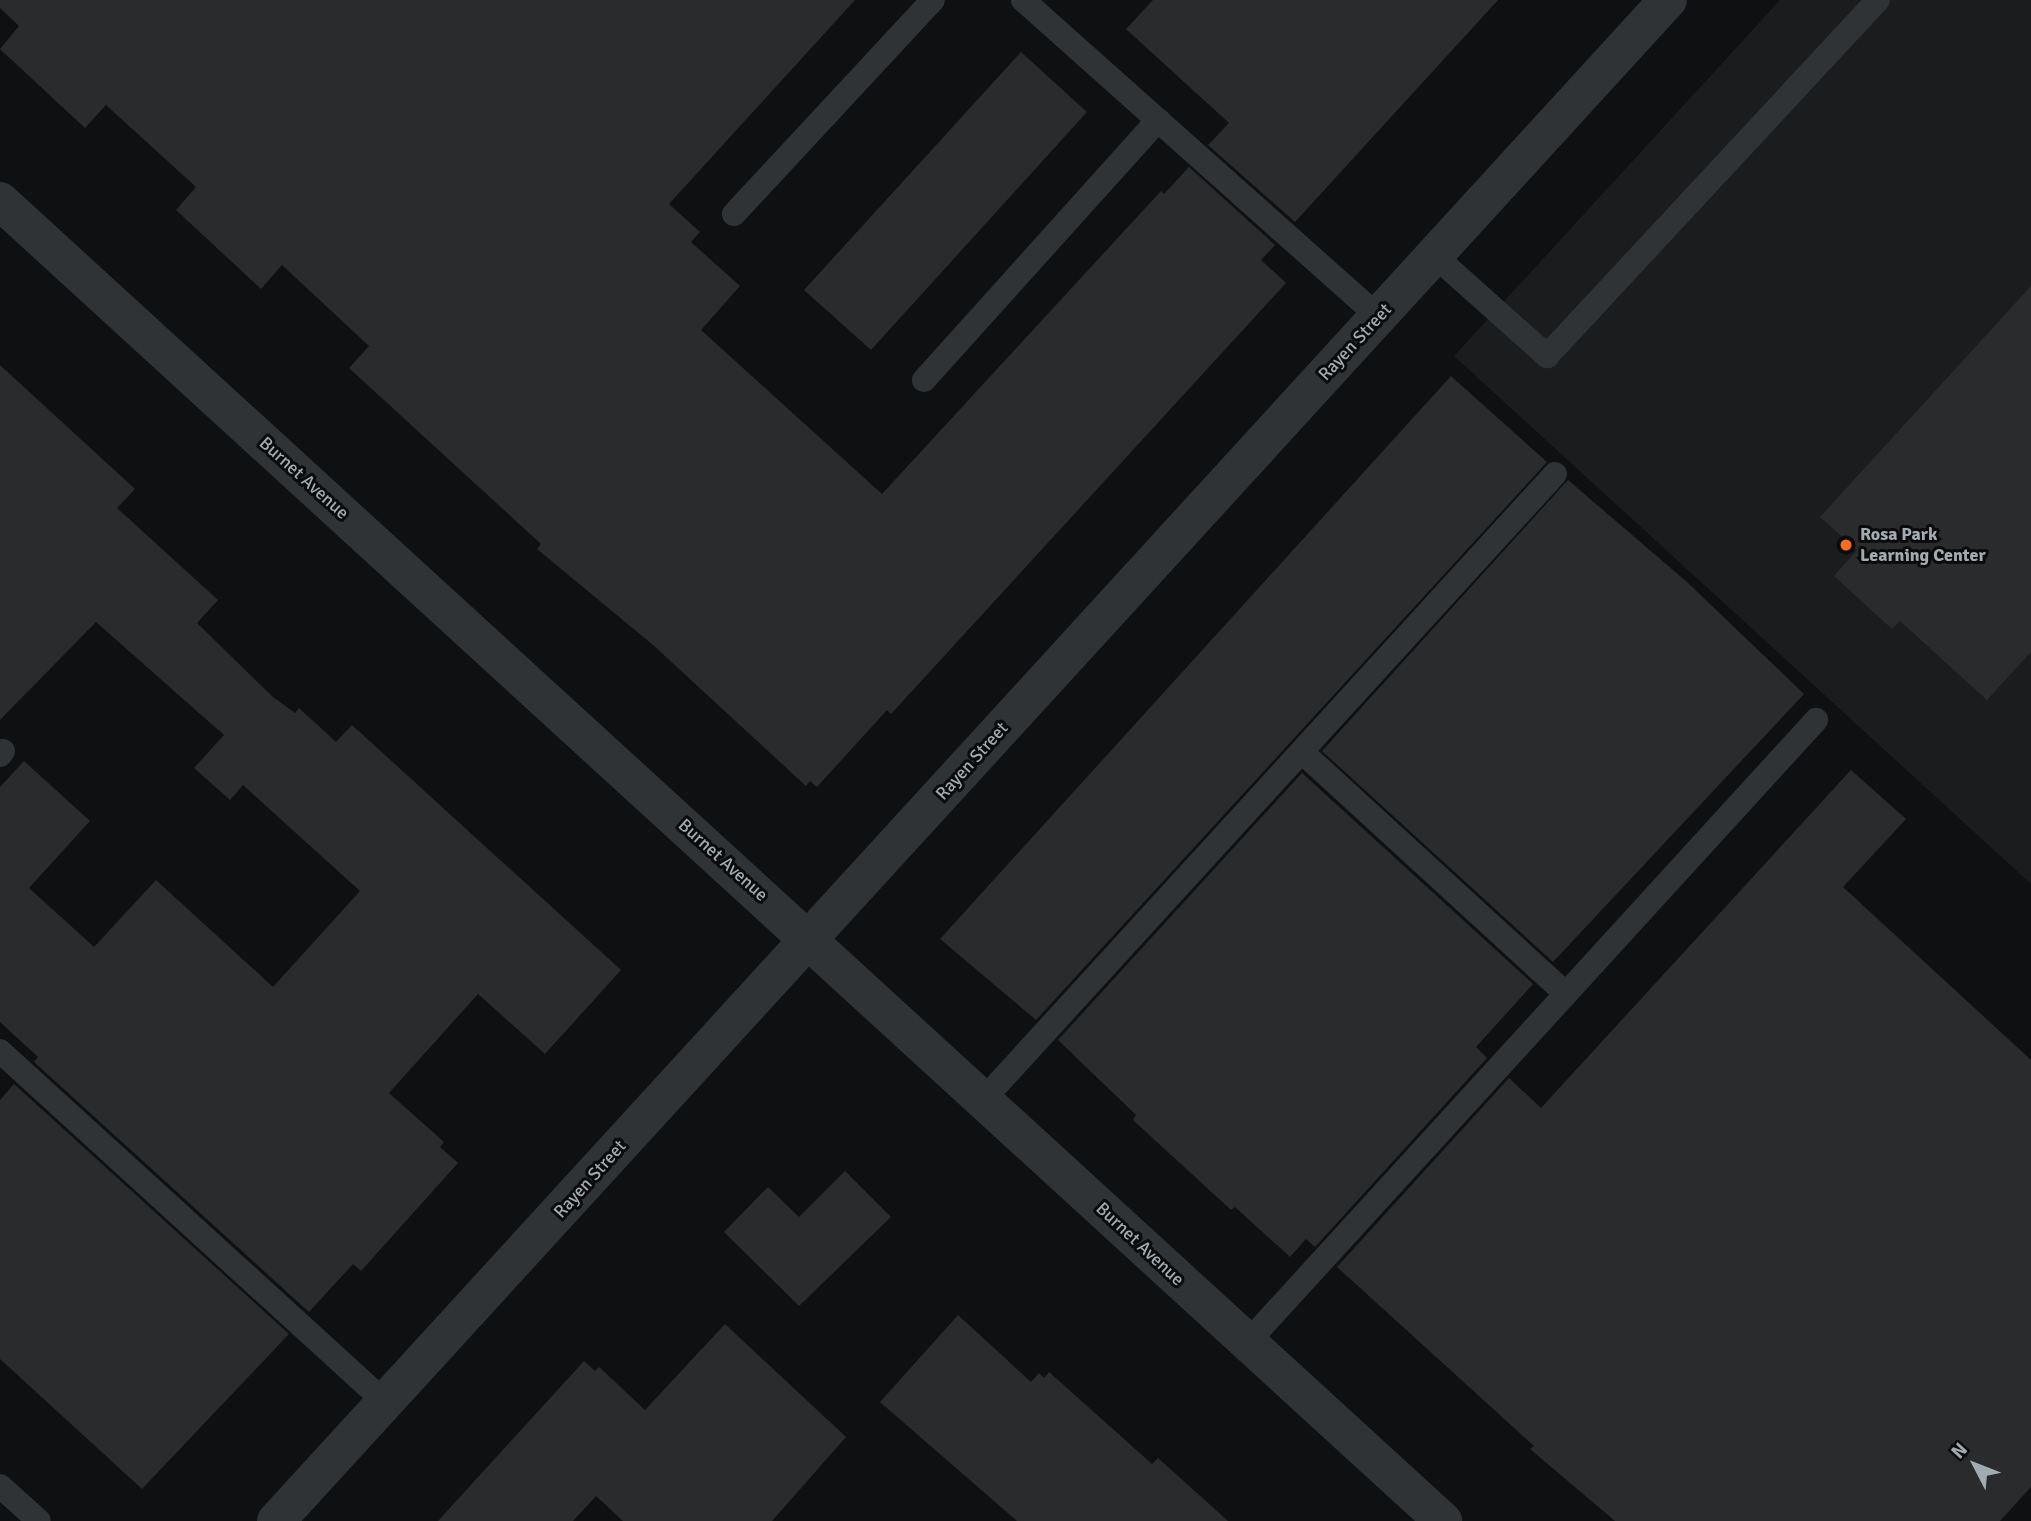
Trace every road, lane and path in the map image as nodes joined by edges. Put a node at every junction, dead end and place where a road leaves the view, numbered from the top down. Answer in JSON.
{"nodes":[{"id":1,"x":933,"y":0,"type":"edge"},
{"id":2,"x":1023,"y":0,"type":"edge"},
{"id":3,"x":1668,"y":0,"type":"edge"},
{"id":4,"x":1878,"y":0,"type":"edge"},
{"id":5,"x":1158,"y":120,"type":"junction"},
{"id":6,"x":0,"y":201,"type":"edge"},
{"id":7,"x":734,"y":214,"type":"dead end"},
{"id":8,"x":1434,"y":255,"type":"junction"},
{"id":9,"x":1379,"y":317,"type":"junction"},
{"id":10,"x":924,"y":380,"type":"dead end"},
{"id":11,"x":1555,"y":474,"type":"dead end"},
{"id":12,"x":1816,"y":720,"type":"dead end"},
{"id":13,"x":1302,"y":752,"type":"junction"},
{"id":14,"x":809,"y":939,"type":"junction"},
{"id":15,"x":1565,"y":993,"type":"junction"},
{"id":16,"x":0,"y":1051,"type":"edge"},
{"id":17,"x":983,"y":1100,"type":"junction"},
{"id":18,"x":1247,"y":1343,"type":"junction"},
{"id":19,"x":385,"y":1402,"type":"junction"},
{"id":20,"x":0,"y":1486,"type":"edge"},
{"id":21,"x":39,"y":1521,"type":"edge"},
{"id":22,"x":276,"y":1521,"type":"edge"},
{"id":23,"x":1443,"y":1521,"type":"edge"}],
"edges":[{"from":1,"to":7,"type":"lane"},
{"from":2,"to":5,"type":"lane"},
{"from":3,"to":8,"type":"street","name":"Rayen Street"},
{"from":4,"to":8,"type":"lane"},
{"from":5,"to":9,"type":"lane"},
{"from":5,"to":10,"type":"lane"},
{"from":6,"to":14,"type":"street","name":"Burnet Avenue"},
{"from":8,"to":9,"type":"street","name":"Rayen Street"},
{"from":9,"to":14,"type":"street","name":"Rayen Street"},
{"from":11,"to":13,"type":"lane"},
{"from":12,"to":15,"type":"lane"},
{"from":13,"to":15,"type":"lane"},
{"from":13,"to":17,"type":"lane"},
{"from":14,"to":17,"type":"street","name":"Burnet Avenue"},
{"from":14,"to":19,"type":"street","name":"Rayen Street"},
{"from":15,"to":18,"type":"lane"},
{"from":16,"to":19,"type":"lane"},
{"from":17,"to":18,"type":"street","name":"Burnet Avenue"},
{"from":18,"to":23,"type":"street","name":"Burnet Avenue"},
{"from":19,"to":22,"type":"street","name":"Rayen Street"},
{"from":20,"to":21,"type":"lane"}]}
